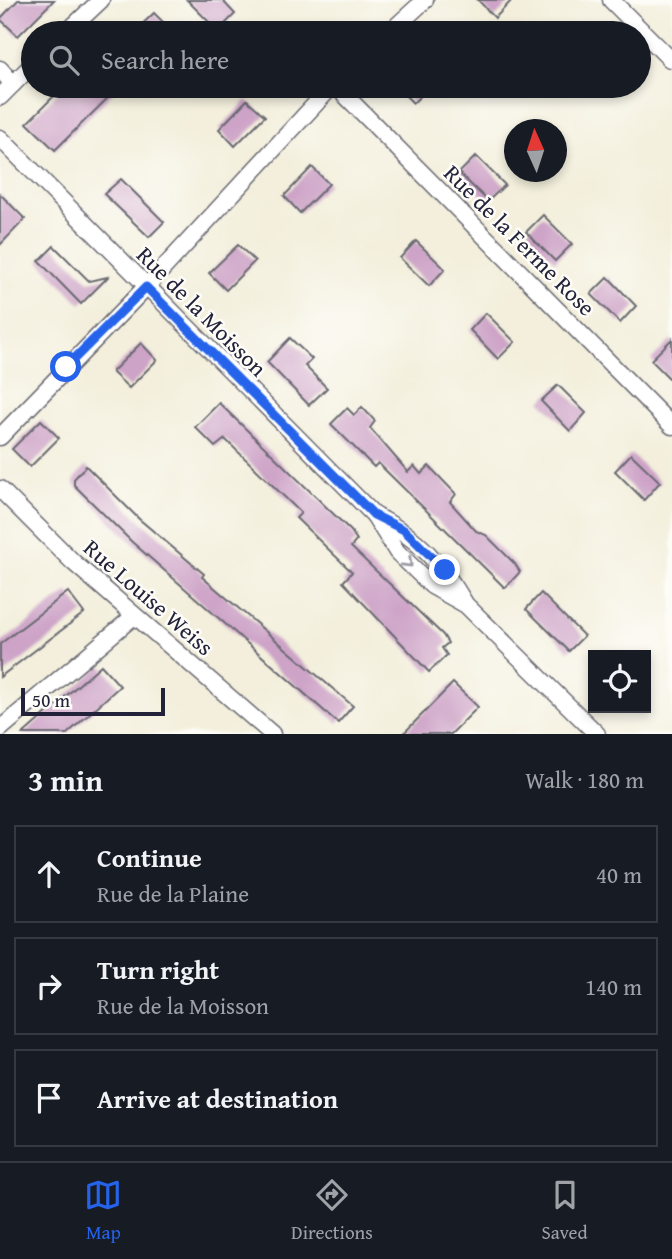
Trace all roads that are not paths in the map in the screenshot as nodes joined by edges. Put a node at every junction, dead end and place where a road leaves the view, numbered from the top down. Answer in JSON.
{"nodes":[{"id":1,"x":100,"y":0,"type":"edge"},
{"id":2,"x":425,"y":0,"type":"edge"},
{"id":3,"x":611,"y":0,"type":"edge"},
{"id":4,"x":78,"y":21,"type":"edge"},
{"id":5,"x":402,"y":21,"type":"edge"},
{"id":6,"x":632,"y":21,"type":"edge"},
{"id":7,"x":651,"y":41,"type":"edge"},
{"id":8,"x":671,"y":61,"type":"edge"},
{"id":9,"x":0,"y":69,"type":"edge"},
{"id":10,"x":21,"y":76,"type":"edge"},
{"id":11,"x":13,"y":84,"type":"junction"},
{"id":12,"x":0,"y":97,"type":"edge"},
{"id":13,"x":323,"y":98,"type":"edge"},
{"id":14,"x":346,"y":98,"type":"edge"},
{"id":15,"x":0,"y":138,"type":"edge"},
{"id":16,"x":146,"y":287,"type":"junction"},
{"id":17,"x":672,"y":426,"type":"edge"},
{"id":18,"x":0,"y":437,"type":"edge"},
{"id":19,"x":0,"y":489,"type":"edge"},
{"id":20,"x":134,"y":616,"type":"junction"},
{"id":21,"x":0,"y":729,"type":"edge"},
{"id":22,"x":272,"y":734,"type":"edge"},
{"id":23,"x":597,"y":734,"type":"edge"}],
"edges":[{"from":1,"to":4,"type":"street"},
{"from":2,"to":5,"type":"street"},
{"from":3,"to":6,"type":"street"},
{"from":7,"to":8,"type":"street"},
{"from":9,"to":11,"type":"street"},
{"from":10,"to":11,"type":"street"},
{"from":11,"to":12,"type":"street"},
{"from":13,"to":16,"type":"street"},
{"from":14,"to":17,"type":"street","name":"Rue de la Ferme Rose"},
{"from":15,"to":16,"type":"street","name":"Rue de la Moisson"},
{"from":16,"to":18,"type":"street"},
{"from":16,"to":23,"type":"street","name":"Rue de la Moisson"},
{"from":19,"to":20,"type":"street","name":"Rue Louise Weiss"},
{"from":20,"to":21,"type":"street"},
{"from":20,"to":22,"type":"street","name":"Rue Louise Weiss"}]}
